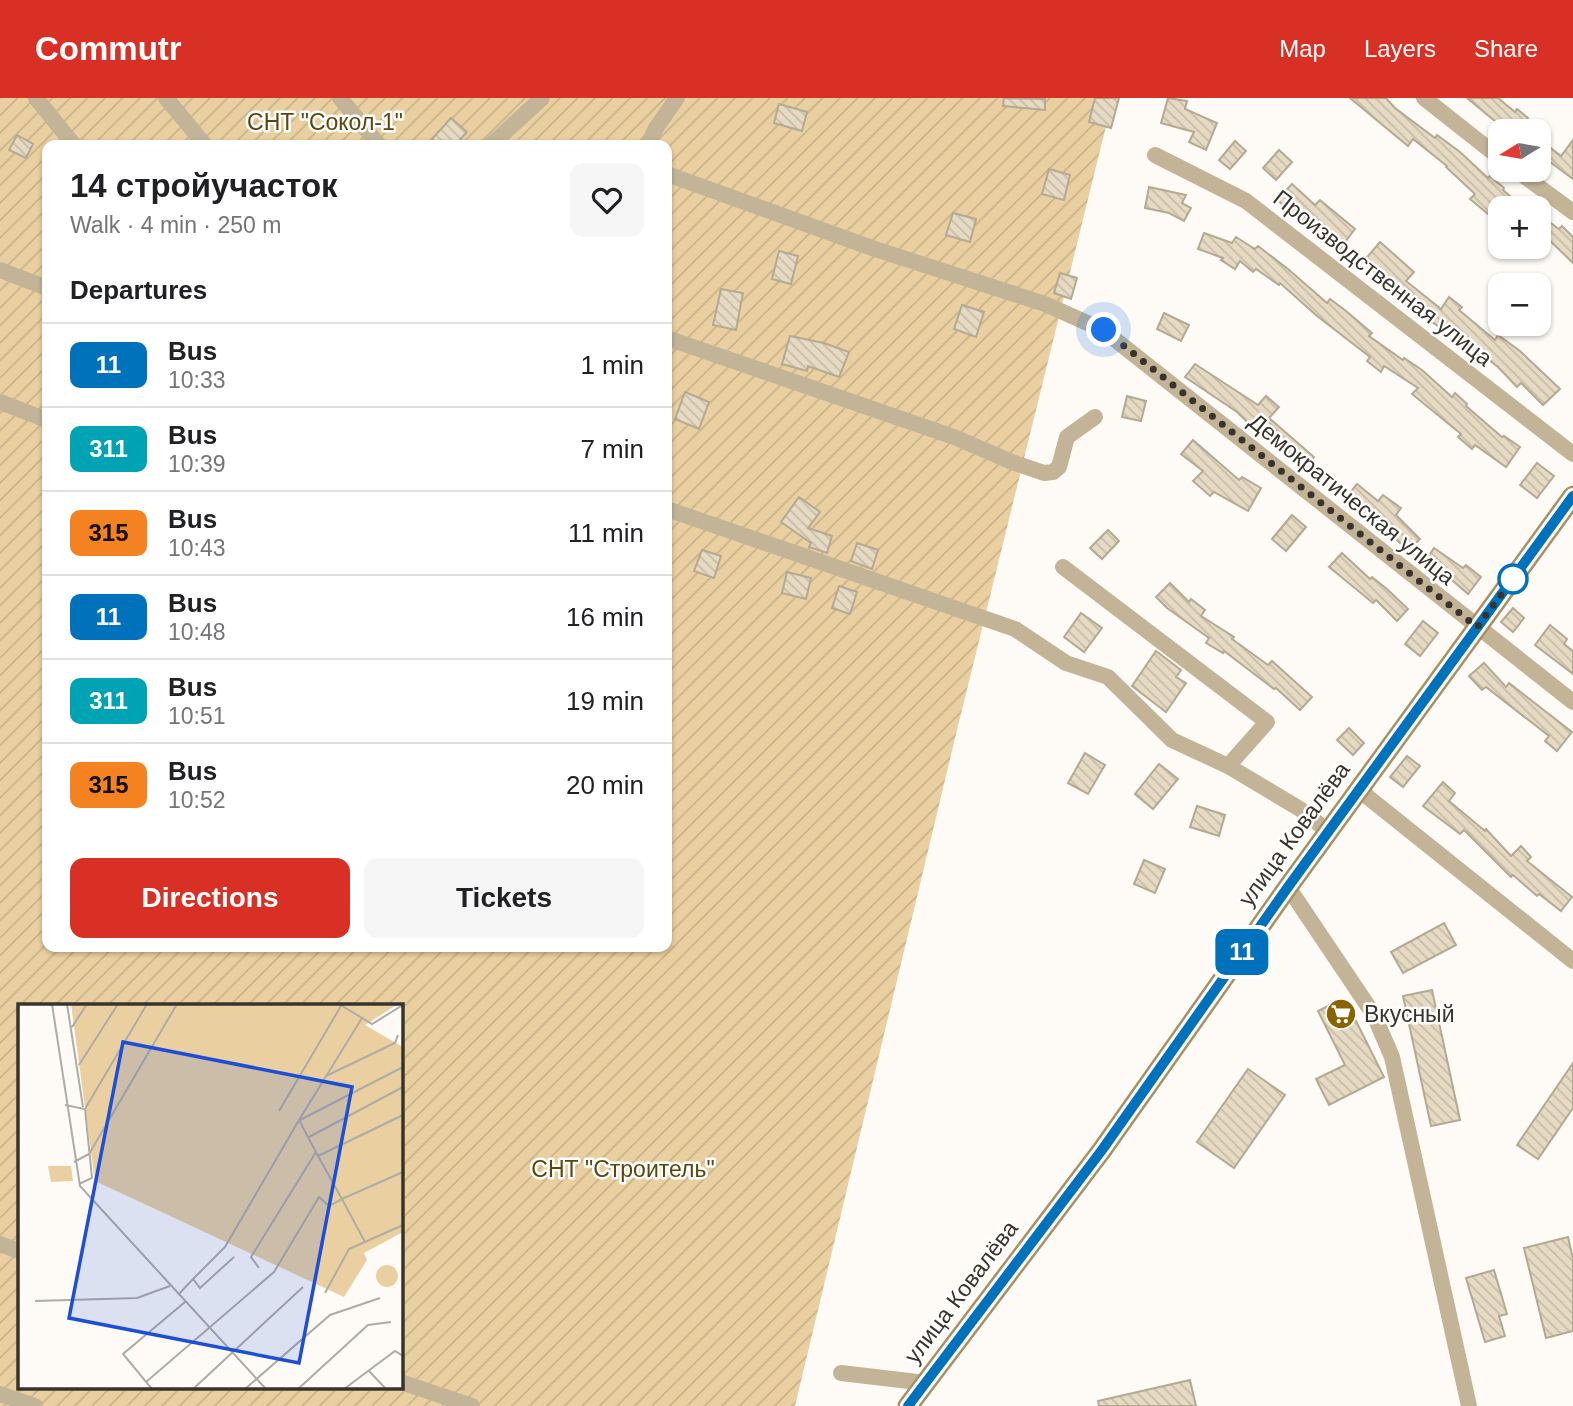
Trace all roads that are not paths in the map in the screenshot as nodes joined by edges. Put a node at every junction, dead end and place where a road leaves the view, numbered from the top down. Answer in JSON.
{"nodes":[{"id":1,"x":36,"y":98,"type":"edge"},
{"id":2,"x":166,"y":98,"type":"edge"},
{"id":3,"x":340,"y":98,"type":"edge"},
{"id":4,"x":542,"y":98,"type":"edge"},
{"id":5,"x":677,"y":98,"type":"edge"},
{"id":6,"x":1424,"y":98,"type":"edge"},
{"id":7,"x":70,"y":140,"type":"edge"},
{"id":8,"x":201,"y":140,"type":"edge"},
{"id":9,"x":375,"y":140,"type":"edge"},
{"id":10,"x":496,"y":140,"type":"edge"},
{"id":11,"x":650,"y":140,"type":"edge"},
{"id":12,"x":1488,"y":149,"type":"edge"},
{"id":13,"x":1155,"y":155,"type":"dead end"},
{"id":14,"x":672,"y":176,"type":"edge"},
{"id":15,"x":1532,"y":182,"type":"edge"},
{"id":16,"x":1573,"y":212,"type":"edge"},
{"id":17,"x":0,"y":270,"type":"edge"},
{"id":18,"x":42,"y":286,"type":"edge"},
{"id":19,"x":672,"y":340,"type":"edge"},
{"id":20,"x":0,"y":402,"type":"edge"},
{"id":21,"x":1095,"y":417,"type":"dead end"},
{"id":22,"x":42,"y":418,"type":"edge"},
{"id":23,"x":1573,"y":454,"type":"edge"},
{"id":24,"x":1573,"y":496,"type":"edge"},
{"id":25,"x":672,"y":511,"type":"edge"},
{"id":26,"x":1063,"y":567,"type":"dead end"},
{"id":27,"x":1477,"y":627,"type":"junction"},
{"id":28,"x":1573,"y":702,"type":"edge"},
{"id":29,"x":1228,"y":766,"type":"junction"},
{"id":30,"x":1359,"y":790,"type":"junction"},
{"id":31,"x":1329,"y":832,"type":"junction"},
{"id":32,"x":1288,"y":887,"type":"junction"},
{"id":33,"x":1573,"y":961,"type":"edge"},
{"id":34,"x":0,"y":1244,"type":"edge"},
{"id":35,"x":18,"y":1251,"type":"edge"},
{"id":36,"x":841,"y":1373,"type":"dead end"},
{"id":37,"x":402,"y":1382,"type":"edge"},
{"id":38,"x":926,"y":1383,"type":"junction"},
{"id":39,"x":0,"y":1394,"type":"edge"},
{"id":40,"x":35,"y":1406,"type":"edge"},
{"id":41,"x":472,"y":1406,"type":"edge"},
{"id":42,"x":908,"y":1406,"type":"edge"},
{"id":43,"x":1469,"y":1406,"type":"edge"}],
"edges":[{"from":1,"to":7,"type":"street"},
{"from":2,"to":8,"type":"street"},
{"from":3,"to":9,"type":"street"},
{"from":4,"to":10,"type":"street"},
{"from":5,"to":11,"type":"street"},
{"from":6,"to":12,"type":"street"},
{"from":13,"to":23,"type":"street","name":"Производственная улица"},
{"from":14,"to":27,"type":"street","name":"Демократическая улица"},
{"from":15,"to":16,"type":"street"},
{"from":17,"to":18,"type":"street"},
{"from":19,"to":21,"type":"street"},
{"from":20,"to":22,"type":"street"},
{"from":24,"to":27,"type":"street","name":"улица Ковалёва"},
{"from":25,"to":29,"type":"street"},
{"from":26,"to":29,"type":"street"},
{"from":27,"to":28,"type":"street","name":"Демократическая улица"},
{"from":27,"to":30,"type":"street","name":"улица Ковалёва"},
{"from":29,"to":31,"type":"street"},
{"from":30,"to":31,"type":"street","name":"улица Ковалёва"},
{"from":30,"to":33,"type":"street"},
{"from":31,"to":32,"type":"street","name":"улица Ковалёва"},
{"from":32,"to":38,"type":"street","name":"улица Ковалёва"},
{"from":32,"to":43,"type":"street"},
{"from":34,"to":35,"type":"street"},
{"from":36,"to":38,"type":"street"},
{"from":37,"to":41,"type":"street"},
{"from":38,"to":42,"type":"street","name":"улица Ковалёва"},
{"from":39,"to":40,"type":"street"}]}
